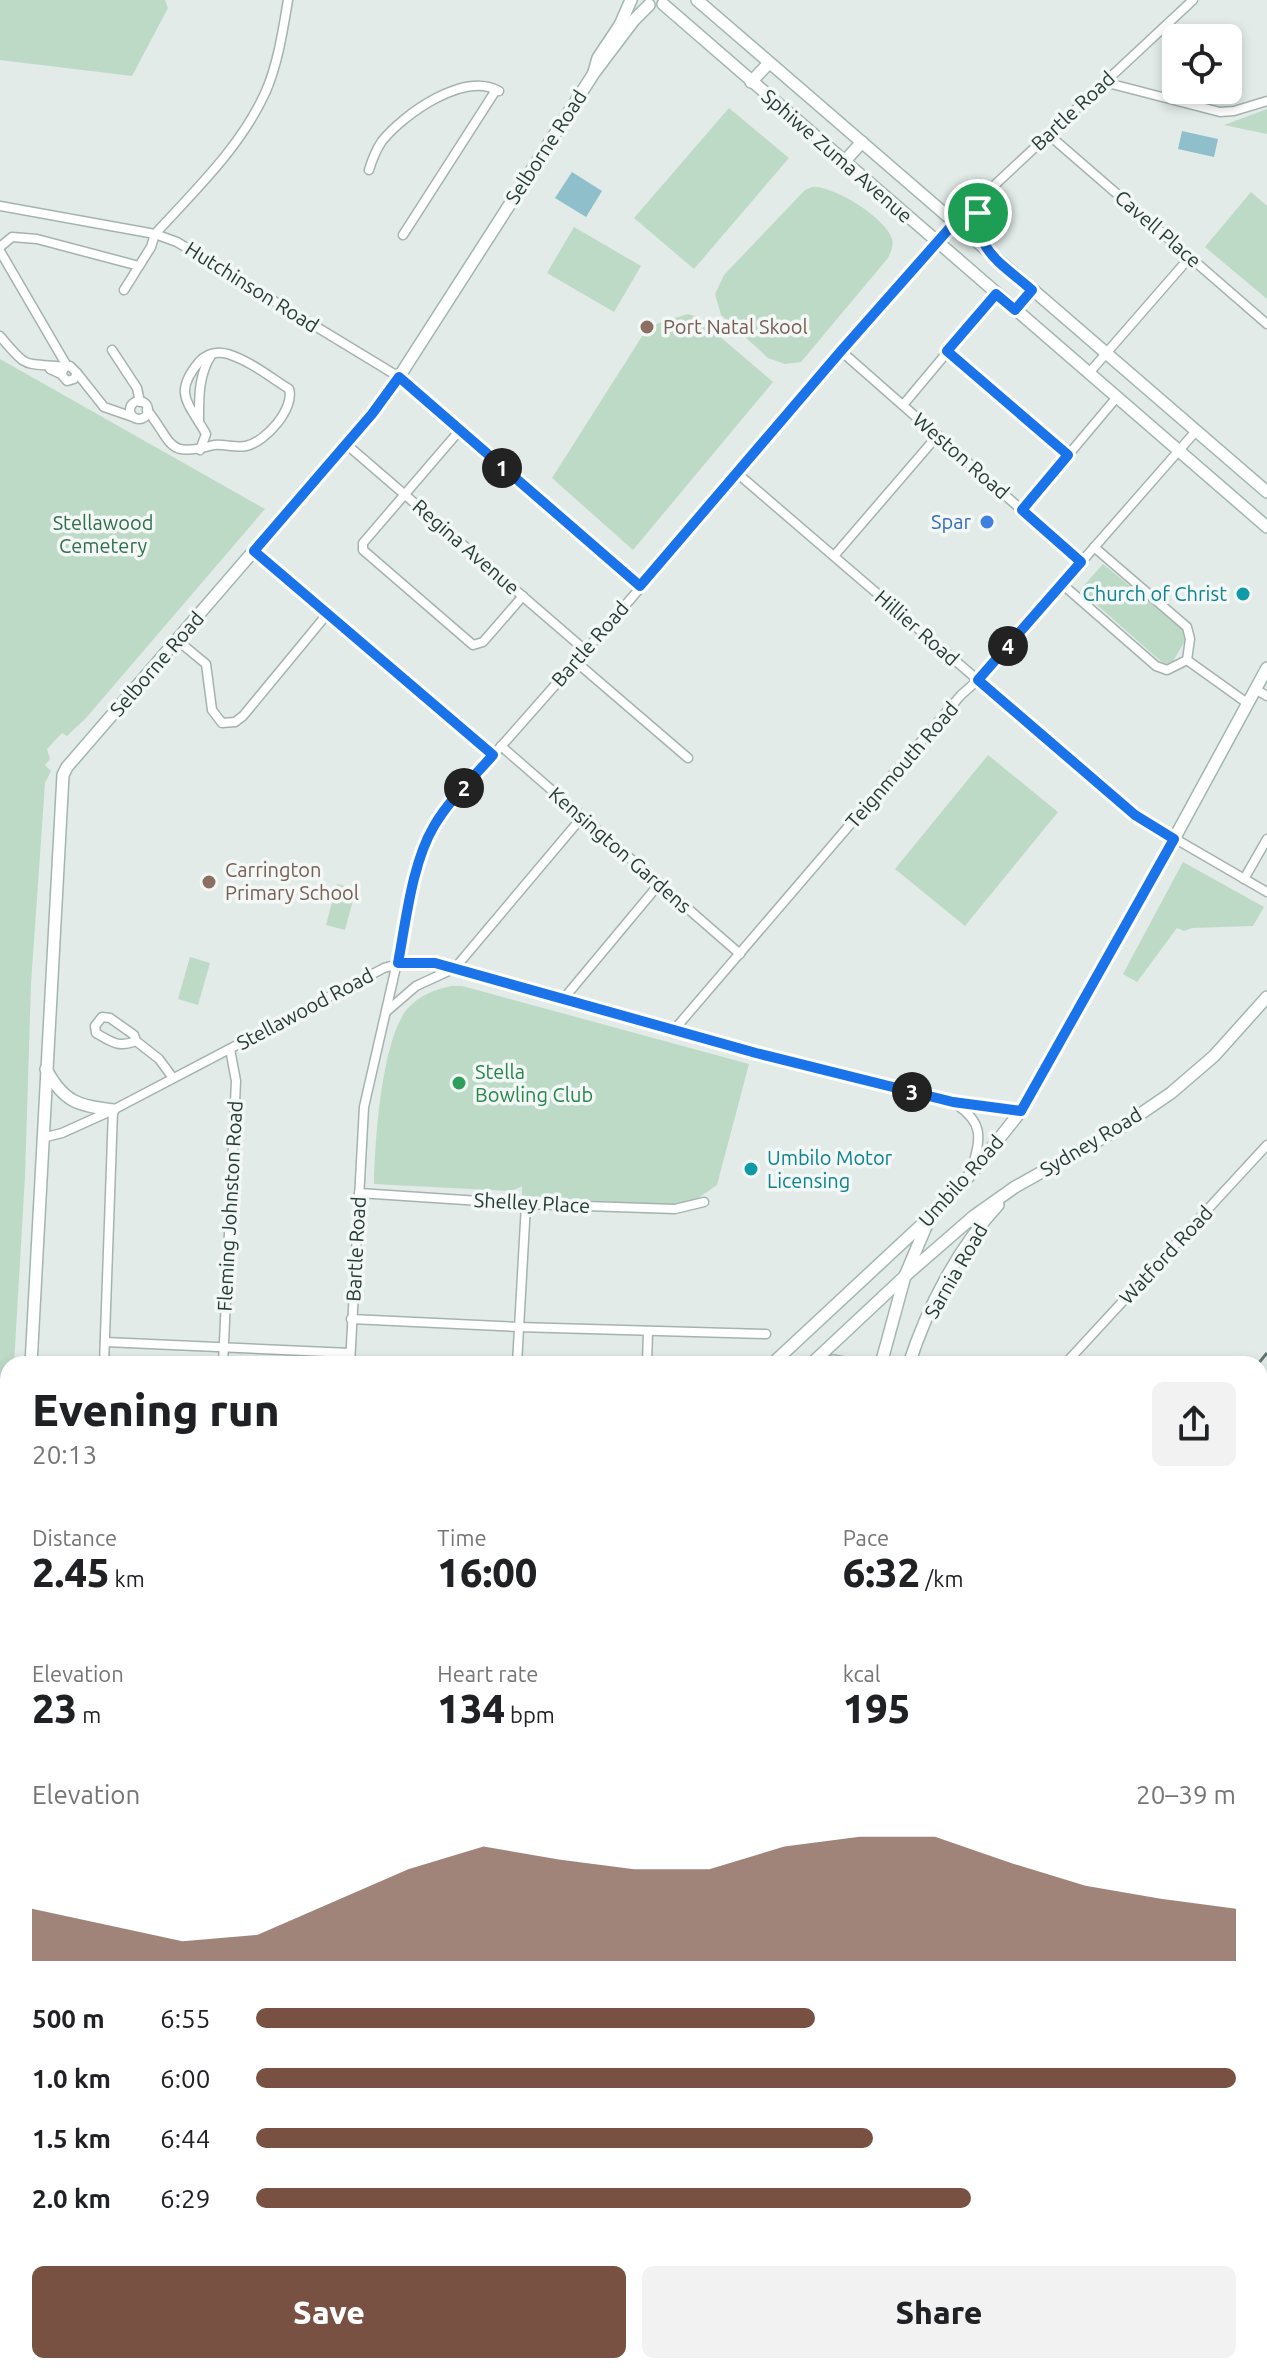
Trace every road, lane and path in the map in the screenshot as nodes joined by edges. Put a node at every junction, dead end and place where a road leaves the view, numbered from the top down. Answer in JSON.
{"nodes":[{"id":1,"x":288,"y":0,"type":"edge"},
{"id":2,"x":631,"y":0,"type":"edge"},
{"id":3,"x":697,"y":0,"type":"edge"},
{"id":4,"x":1193,"y":0,"type":"edge"},
{"id":5,"x":666,"y":2,"type":"edge"},
{"id":6,"x":644,"y":3,"type":"edge"},
{"id":7,"x":769,"y":63,"type":"junction"},
{"id":8,"x":594,"y":73,"type":"junction"},
{"id":9,"x":751,"y":82,"type":"junction"},
{"id":10,"x":1104,"y":82,"type":"junction"},
{"id":11,"x":1267,"y":101,"type":"edge"},
{"id":12,"x":1049,"y":135,"type":"junction"},
{"id":13,"x":862,"y":142,"type":"junction"},
{"id":14,"x":844,"y":162,"type":"junction"},
{"id":15,"x":369,"y":170,"type":"dead end"},
{"id":16,"x":983,"y":194,"type":"junction"},
{"id":17,"x":0,"y":206,"type":"edge"},
{"id":18,"x":955,"y":222,"type":"junction"},
{"id":19,"x":155,"y":234,"type":"junction"},
{"id":20,"x":403,"y":235,"type":"dead end"},
{"id":21,"x":936,"y":242,"type":"junction"},
{"id":22,"x":0,"y":249,"type":"edge"},
{"id":23,"x":984,"y":249,"type":"junction"},
{"id":24,"x":1190,"y":257,"type":"junction"},
{"id":25,"x":139,"y":266,"type":"junction"},
{"id":26,"x":124,"y":290,"type":"dead end"},
{"id":27,"x":1032,"y":290,"type":"junction"},
{"id":28,"x":996,"y":294,"type":"junction"},
{"id":29,"x":1015,"y":310,"type":"junction"},
{"id":30,"x":1267,"y":324,"type":"edge"},
{"id":31,"x":0,"y":336,"type":"edge"},
{"id":32,"x":112,"y":350,"type":"dead end"},
{"id":33,"x":841,"y":351,"type":"junction"},
{"id":34,"x":947,"y":351,"type":"junction"},
{"id":35,"x":213,"y":353,"type":"junction"},
{"id":36,"x":1106,"y":353,"type":"junction"},
{"id":37,"x":65,"y":372,"type":"junction"},
{"id":38,"x":1089,"y":373,"type":"junction"},
{"id":39,"x":399,"y":377,"type":"junction"},
{"id":40,"x":88,"y":390,"type":"junction"},
{"id":41,"x":1117,"y":397,"type":"junction"},
{"id":42,"x":140,"y":402,"type":"junction"},
{"id":43,"x":903,"y":405,"type":"junction"},
{"id":44,"x":131,"y":406,"type":"junction"},
{"id":45,"x":147,"y":410,"type":"junction"},
{"id":46,"x":119,"y":412,"type":"junction"},
{"id":47,"x":135,"y":418,"type":"junction"},
{"id":48,"x":202,"y":426,"type":"junction"},
{"id":49,"x":157,"y":427,"type":"junction"},
{"id":50,"x":460,"y":430,"type":"junction"},
{"id":51,"x":1196,"y":431,"type":"junction"},
{"id":52,"x":938,"y":435,"type":"junction"},
{"id":53,"x":346,"y":444,"type":"junction"},
{"id":54,"x":227,"y":445,"type":"junction"},
{"id":55,"x":200,"y":450,"type":"junction"},
{"id":56,"x":1178,"y":451,"type":"junction"},
{"id":57,"x":1068,"y":455,"type":"junction"},
{"id":58,"x":737,"y":473,"type":"junction"},
{"id":59,"x":1267,"y":492,"type":"edge"},
{"id":60,"x":405,"y":495,"type":"junction"},
{"id":61,"x":1022,"y":510,"type":"junction"},
{"id":62,"x":1265,"y":521,"type":"edge"},
{"id":63,"x":1094,"y":547,"type":"junction"},
{"id":64,"x":254,"y":551,"type":"junction"},
{"id":65,"x":834,"y":556,"type":"junction"},
{"id":66,"x":1081,"y":562,"type":"junction"},
{"id":67,"x":1062,"y":584,"type":"junction"},
{"id":68,"x":640,"y":586,"type":"junction"},
{"id":69,"x":523,"y":596,"type":"junction"},
{"id":70,"x":328,"y":613,"type":"junction"},
{"id":71,"x":177,"y":640,"type":"junction"},
{"id":72,"x":585,"y":650,"type":"junction"},
{"id":73,"x":1187,"y":660,"type":"junction"},
{"id":74,"x":575,"y":661,"type":"junction"},
{"id":75,"x":1267,"y":668,"type":"edge"},
{"id":76,"x":978,"y":680,"type":"junction"},
{"id":77,"x":1255,"y":689,"type":"junction"},
{"id":78,"x":1267,"y":696,"type":"edge"},
{"id":79,"x":1247,"y":703,"type":"junction"},
{"id":80,"x":501,"y":746,"type":"junction"},
{"id":81,"x":493,"y":755,"type":"junction"},
{"id":82,"x":688,"y":758,"type":"dead end"},
{"id":83,"x":583,"y":816,"type":"junction"},
{"id":84,"x":1174,"y":839,"type":"junction"},
{"id":85,"x":1267,"y":839,"type":"edge"},
{"id":86,"x":1244,"y":879,"type":"junction"},
{"id":87,"x":660,"y":883,"type":"junction"},
{"id":88,"x":1267,"y":892,"type":"edge"},
{"id":89,"x":740,"y":954,"type":"junction"},
{"id":90,"x":398,"y":963,"type":"junction"},
{"id":91,"x":455,"y":968,"type":"junction"},
{"id":92,"x":565,"y":997,"type":"junction"},
{"id":93,"x":1267,"y":997,"type":"edge"},
{"id":94,"x":386,"y":1011,"type":"junction"},
{"id":95,"x":674,"y":1030,"type":"junction"},
{"id":96,"x":136,"y":1041,"type":"junction"},
{"id":97,"x":230,"y":1049,"type":"junction"},
{"id":98,"x":46,"y":1068,"type":"junction"},
{"id":99,"x":173,"y":1078,"type":"junction"},
{"id":100,"x":953,"y":1102,"type":"junction"},
{"id":101,"x":113,"y":1110,"type":"junction"},
{"id":102,"x":1021,"y":1111,"type":"junction"},
{"id":103,"x":42,"y":1138,"type":"junction"},
{"id":104,"x":1267,"y":1145,"type":"edge"},
{"id":105,"x":971,"y":1174,"type":"junction"},
{"id":106,"x":1015,"y":1187,"type":"junction"},
{"id":107,"x":359,"y":1193,"type":"junction"},
{"id":108,"x":704,"y":1202,"type":"dead end"},
{"id":109,"x":526,"y":1204,"type":"junction"},
{"id":110,"x":931,"y":1216,"type":"junction"},
{"id":111,"x":905,"y":1276,"type":"junction"},
{"id":112,"x":351,"y":1319,"type":"junction"},
{"id":113,"x":518,"y":1327,"type":"junction"},
{"id":114,"x":648,"y":1331,"type":"junction"},
{"id":115,"x":766,"y":1334,"type":"dead end"},
{"id":116,"x":105,"y":1342,"type":"junction"},
{"id":117,"x":224,"y":1348,"type":"junction"},
{"id":118,"x":350,"y":1353,"type":"joint"},
{"id":119,"x":31,"y":1356,"type":"edge"},
{"id":120,"x":104,"y":1356,"type":"edge"},
{"id":121,"x":224,"y":1356,"type":"edge"},
{"id":122,"x":517,"y":1356,"type":"edge"},
{"id":123,"x":647,"y":1356,"type":"edge"},
{"id":124,"x":781,"y":1356,"type":"edge"},
{"id":125,"x":820,"y":1356,"type":"edge"},
{"id":126,"x":883,"y":1356,"type":"edge"},
{"id":127,"x":912,"y":1356,"type":"edge"},
{"id":128,"x":1072,"y":1356,"type":"edge"}],
"edges":[{"from":1,"to":19,"type":"street"},
{"from":2,"to":8,"type":"street","name":"Selborne Road"},
{"from":3,"to":7,"type":"street","name":"Sphiwe Zuma Avenue"},
{"from":4,"to":10,"type":"street","name":"Bartle Road"},
{"from":5,"to":6,"type":"street"},
{"from":5,"to":9,"type":"street","name":"Sphiwe Zuma Avenue"},
{"from":6,"to":8,"type":"street","name":"Selborne Road"},
{"from":7,"to":9,"type":"street"},
{"from":7,"to":13,"type":"street","name":"Sphiwe Zuma Avenue"},
{"from":8,"to":39,"type":"street","name":"Selborne Road"},
{"from":9,"to":14,"type":"street","name":"Sphiwe Zuma Avenue"},
{"from":10,"to":11,"type":"street"},
{"from":10,"to":12,"type":"street","name":"Bartle Road"},
{"from":12,"to":16,"type":"street","name":"Bartle Road"},
{"from":12,"to":24,"type":"street","name":"Cavell Place"},
{"from":13,"to":14,"type":"street"},
{"from":13,"to":18,"type":"street","name":"Sphiwe Zuma Avenue"},
{"from":14,"to":21,"type":"street","name":"Sphiwe Zuma Avenue"},
{"from":15,"to":20,"type":"street"},
{"from":16,"to":18,"type":"street","name":"Bartle Road"},
{"from":16,"to":23,"type":"street"},
{"from":17,"to":19,"type":"street","name":"Hutchinson Road"},
{"from":18,"to":21,"type":"street","name":"Bartle Road"},
{"from":18,"to":23,"type":"street","name":"Sphiwe Zuma Avenue"},
{"from":19,"to":25,"type":"street"},
{"from":19,"to":39,"type":"street","name":"Hutchinson Road"},
{"from":21,"to":28,"type":"street","name":"Sphiwe Zuma Avenue"},
{"from":21,"to":33,"type":"street","name":"Bartle Road"},
{"from":22,"to":25,"type":"street"},
{"from":22,"to":37,"type":"street"},
{"from":23,"to":27,"type":"street","name":"Sphiwe Zuma Avenue"},
{"from":24,"to":30,"type":"street","name":"Cavell Place"},
{"from":24,"to":36,"type":"street"},
{"from":25,"to":26,"type":"street"},
{"from":27,"to":29,"type":"street"},
{"from":27,"to":36,"type":"street","name":"Sphiwe Zuma Avenue"},
{"from":28,"to":29,"type":"street","name":"Sphiwe Zuma Avenue"},
{"from":28,"to":34,"type":"street"},
{"from":29,"to":38,"type":"street","name":"Sphiwe Zuma Avenue"},
{"from":31,"to":37,"type":"street"},
{"from":32,"to":42,"type":"street"},
{"from":33,"to":43,"type":"street","name":"Weston Road"},
{"from":33,"to":58,"type":"street","name":"Bartle Road"},
{"from":34,"to":43,"type":"street"},
{"from":34,"to":57,"type":"street"},
{"from":35,"to":48,"type":"street"},
{"from":35,"to":48,"type":"street"},
{"from":35,"to":54,"type":"street"},
{"from":36,"to":38,"type":"street"},
{"from":36,"to":51,"type":"street","name":"Sphiwe Zuma Avenue"},
{"from":37,"to":40,"type":"street"},
{"from":37,"to":40,"type":"street"},
{"from":38,"to":41,"type":"street","name":"Sphiwe Zuma Avenue"},
{"from":39,"to":50,"type":"street","name":"Hutchinson Road"},
{"from":39,"to":53,"type":"street","name":"Selborne Road"},
{"from":40,"to":46,"type":"street"},
{"from":41,"to":56,"type":"street","name":"Sphiwe Zuma Avenue"},
{"from":41,"to":57,"type":"street"},
{"from":42,"to":44,"type":"street"},
{"from":42,"to":45,"type":"street"},
{"from":43,"to":52,"type":"street","name":"Weston Road"},
{"from":44,"to":46,"type":"street"},
{"from":44,"to":47,"type":"street"},
{"from":45,"to":47,"type":"street"},
{"from":45,"to":49,"type":"street"},
{"from":46,"to":47,"type":"street"},
{"from":47,"to":49,"type":"street"},
{"from":48,"to":54,"type":"street"},
{"from":48,"to":55,"type":"street"},
{"from":49,"to":55,"type":"street"},
{"from":50,"to":60,"type":"street"},
{"from":50,"to":68,"type":"street","name":"Hutchinson Road"},
{"from":51,"to":56,"type":"street","name":"Teignmouth Road"},
{"from":51,"to":59,"type":"street","name":"Sphiwe Zuma Avenue"},
{"from":52,"to":61,"type":"street","name":"Weston Road"},
{"from":52,"to":65,"type":"street"},
{"from":53,"to":60,"type":"street","name":"Regina Avenue"},
{"from":53,"to":64,"type":"street","name":"Selborne Road"},
{"from":54,"to":55,"type":"street"},
{"from":56,"to":62,"type":"street","name":"Sphiwe Zuma Avenue"},
{"from":56,"to":63,"type":"street","name":"Teignmouth Road"},
{"from":57,"to":61,"type":"street"},
{"from":58,"to":65,"type":"street","name":"Hillier Road"},
{"from":58,"to":68,"type":"street","name":"Bartle Road"},
{"from":60,"to":69,"type":"street","name":"Regina Avenue"},
{"from":60,"to":69,"type":"street"},
{"from":61,"to":66,"type":"street","name":"Weston Road"},
{"from":63,"to":66,"type":"street","name":"Teignmouth Road"},
{"from":63,"to":73,"type":"street"},
{"from":64,"to":70,"type":"street"},
{"from":64,"to":71,"type":"street","name":"Selborne Road"},
{"from":65,"to":76,"type":"street","name":"Hillier Road"},
{"from":66,"to":67,"type":"street","name":"Teignmouth Road"},
{"from":67,"to":73,"type":"street"},
{"from":67,"to":76,"type":"street","name":"Teignmouth Road"},
{"from":68,"to":72,"type":"street","name":"Bartle Road"},
{"from":69,"to":72,"type":"street","name":"Regina Avenue"},
{"from":70,"to":71,"type":"street"},
{"from":70,"to":81,"type":"street"},
{"from":71,"to":98,"type":"street","name":"Selborne Road"},
{"from":72,"to":74,"type":"street","name":"Bartle Road"},
{"from":73,"to":79,"type":"street"},
{"from":74,"to":80,"type":"street","name":"Bartle Road"},
{"from":74,"to":82,"type":"street"},
{"from":75,"to":77,"type":"street","name":"Umbilo Road"},
{"from":76,"to":84,"type":"street","name":"Hillier Road"},
{"from":76,"to":89,"type":"street","name":"Teignmouth Road"},
{"from":77,"to":78,"type":"street"},
{"from":77,"to":79,"type":"street","name":"Umbilo Road"},
{"from":79,"to":84,"type":"street","name":"Umbilo Road"},
{"from":80,"to":81,"type":"street","name":"Bartle Road"},
{"from":80,"to":83,"type":"street","name":"Kensington Gardens"},
{"from":81,"to":90,"type":"street","name":"Bartle Road"},
{"from":83,"to":87,"type":"street","name":"Kensington Gardens"},
{"from":83,"to":91,"type":"street"},
{"from":84,"to":86,"type":"street","name":"Hillier Road"},
{"from":84,"to":102,"type":"street","name":"Umbilo Road"},
{"from":85,"to":86,"type":"street"},
{"from":86,"to":88,"type":"street","name":"Hillier Road"},
{"from":87,"to":89,"type":"street","name":"Kensington Gardens"},
{"from":87,"to":92,"type":"street"},
{"from":89,"to":95,"type":"street","name":"Teignmouth Road"},
{"from":90,"to":91,"type":"street","name":"Stellawood Road"},
{"from":90,"to":94,"type":"street","name":"Bartle Road"},
{"from":90,"to":97,"type":"street","name":"Stellawood Road"},
{"from":91,"to":92,"type":"street","name":"Stellawood Road"},
{"from":91,"to":94,"type":"street"},
{"from":92,"to":95,"type":"street","name":"Stellawood Road"},
{"from":93,"to":106,"type":"street","name":"Sydney Road"},
{"from":94,"to":107,"type":"street","name":"Bartle Road"},
{"from":95,"to":100,"type":"street","name":"Stellawood Road"},
{"from":96,"to":96,"type":"street"},
{"from":96,"to":99,"type":"street"},
{"from":97,"to":99,"type":"street","name":"Stellawood Road"},
{"from":97,"to":117,"type":"street","name":"Fleming Johnston Road"},
{"from":98,"to":101,"type":"street"},
{"from":98,"to":103,"type":"street","name":"Selborne Road"},
{"from":99,"to":101,"type":"street","name":"Stellawood Road"},
{"from":100,"to":102,"type":"street","name":"Stellawood Road"},
{"from":100,"to":105,"type":"street"},
{"from":101,"to":103,"type":"street","name":"Stellawood Road"},
{"from":101,"to":116,"type":"street"},
{"from":102,"to":105,"type":"street","name":"Umbilo Road"},
{"from":103,"to":119,"type":"street","name":"Selborne Road"},
{"from":104,"to":128,"type":"street","name":"Watford Road"},
{"from":105,"to":110,"type":"street","name":"Umbilo Road"},
{"from":106,"to":111,"type":"street","name":"Sydney Road"},
{"from":106,"to":127,"type":"street","name":"Sarnia Road"},
{"from":107,"to":109,"type":"street","name":"Shelley Place"},
{"from":107,"to":112,"type":"street","name":"Bartle Road"},
{"from":108,"to":109,"type":"street","name":"Shelley Place"},
{"from":109,"to":113,"type":"street"},
{"from":110,"to":111,"type":"street","name":"Sarnia Road"},
{"from":110,"to":124,"type":"street","name":"Umbilo Road"},
{"from":111,"to":125,"type":"street"},
{"from":111,"to":126,"type":"street","name":"Sarnia Road"},
{"from":112,"to":113,"type":"street"},
{"from":112,"to":118,"type":"street","name":"Bartle Road"},
{"from":113,"to":114,"type":"street"},
{"from":113,"to":122,"type":"street"},
{"from":114,"to":115,"type":"street"},
{"from":114,"to":123,"type":"street"},
{"from":116,"to":117,"type":"street"},
{"from":116,"to":120,"type":"street"},
{"from":117,"to":118,"type":"street"},
{"from":117,"to":121,"type":"street","name":"Fleming Johnston Road"}]}
